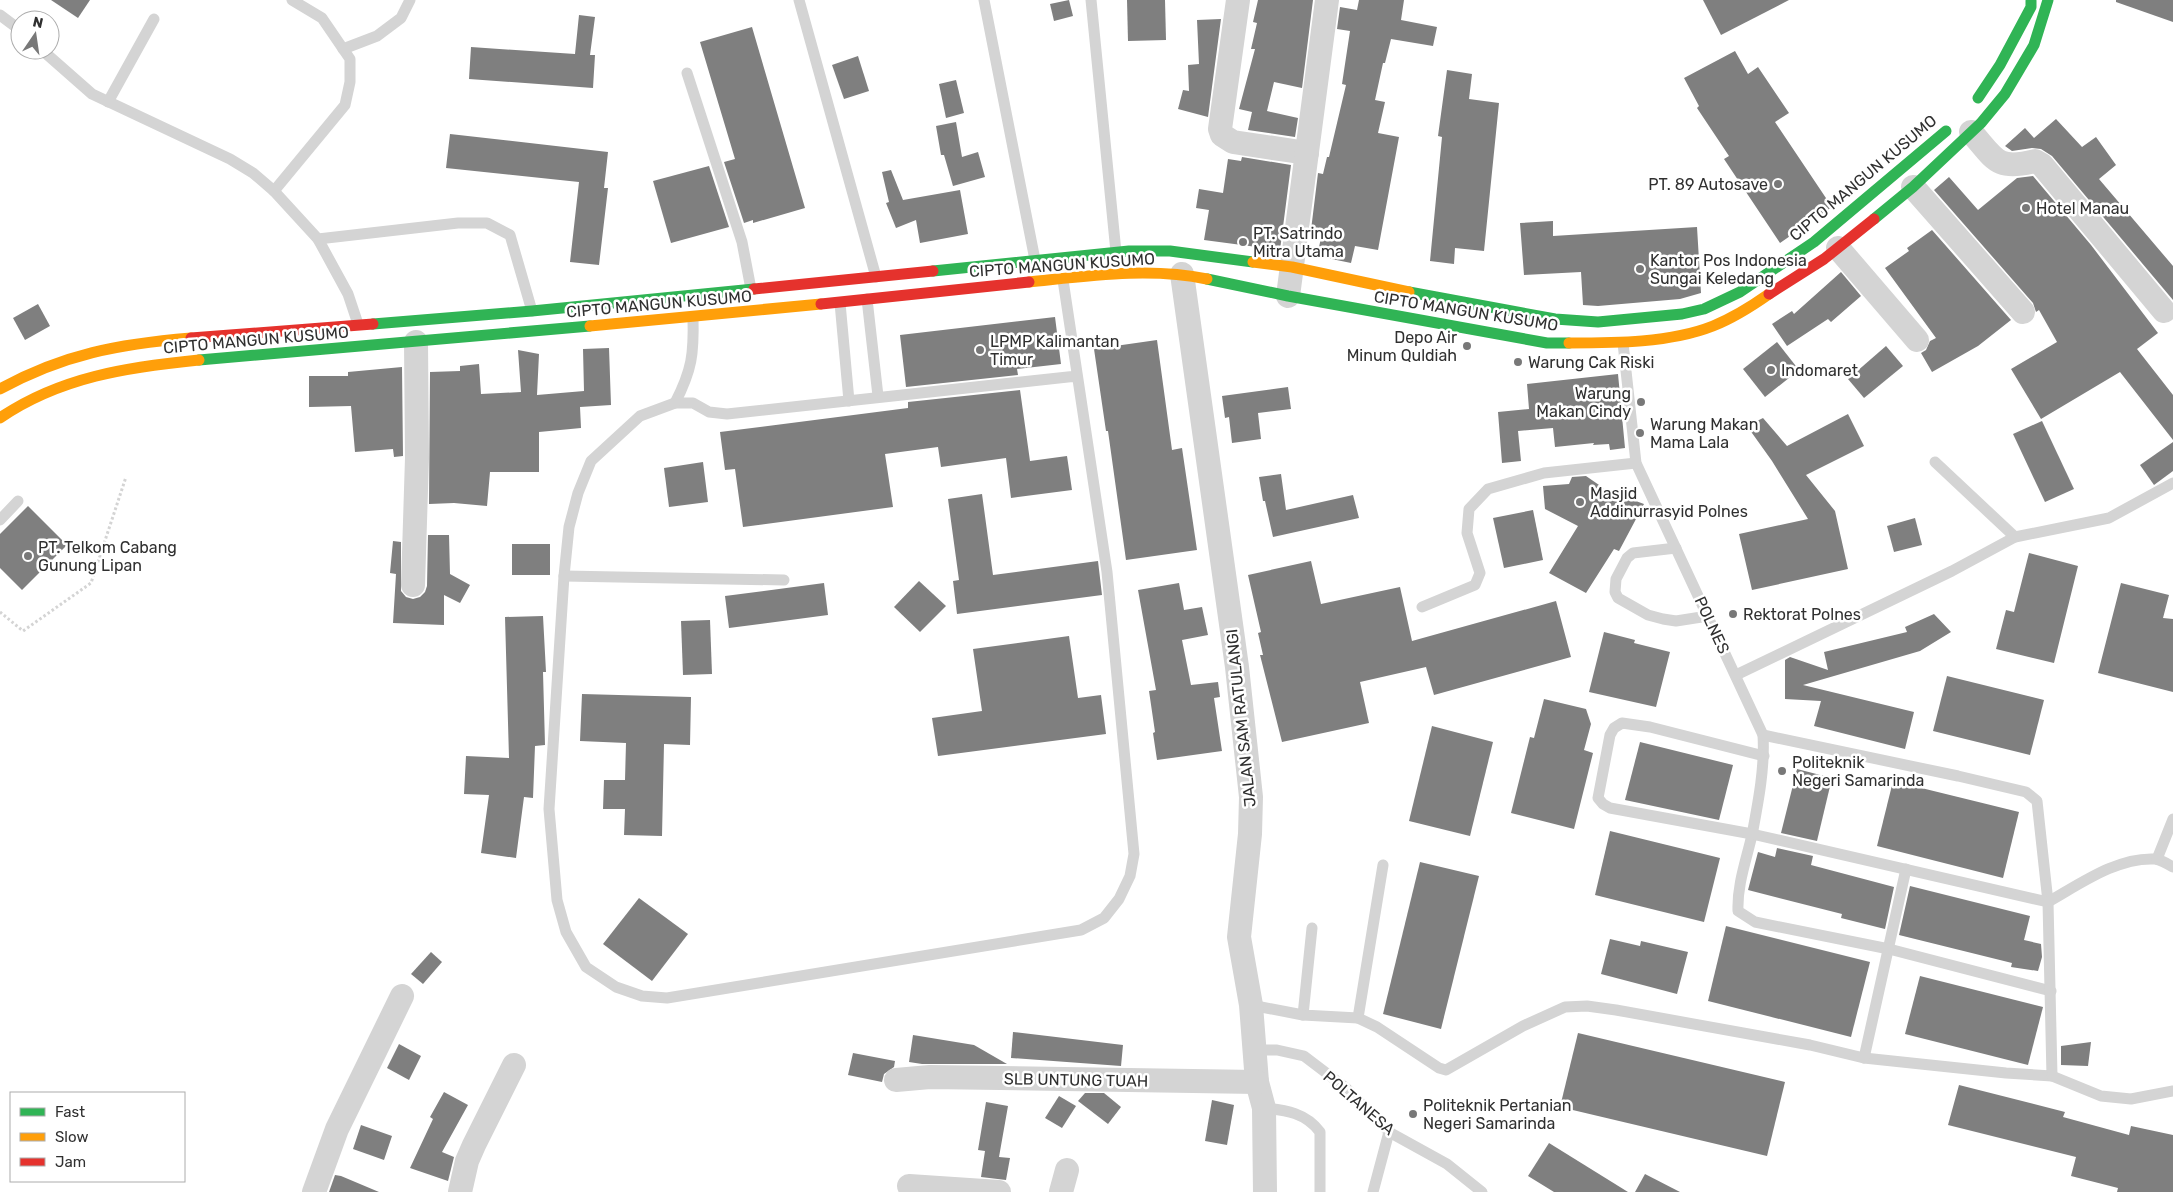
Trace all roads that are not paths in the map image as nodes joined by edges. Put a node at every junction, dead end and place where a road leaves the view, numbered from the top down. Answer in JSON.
{"nodes":[{"id":1,"x":292,"y":0,"type":"edge"},
{"id":2,"x":410,"y":0,"type":"edge"},
{"id":3,"x":799,"y":0,"type":"edge"},
{"id":4,"x":984,"y":0,"type":"edge"},
{"id":5,"x":1090,"y":0,"type":"edge"},
{"id":6,"x":1238,"y":0,"type":"edge"},
{"id":7,"x":1327,"y":0,"type":"edge"},
{"id":8,"x":2031,"y":0,"type":"edge"},
{"id":9,"x":2048,"y":0,"type":"edge"},
{"id":10,"x":154,"y":18,"type":"dead end"},
{"id":11,"x":343,"y":49,"type":"junction"},
{"id":12,"x":53,"y":60,"type":"edge"},
{"id":13,"x":687,"y":73,"type":"dead end"},
{"id":14,"x":108,"y":102,"type":"junction"},
{"id":15,"x":1972,"y":105,"type":"dead end"},
{"id":16,"x":1963,"y":128,"type":"junction"},
{"id":17,"x":1307,"y":153,"type":"junction"},
{"id":18,"x":1913,"y":187,"type":"junction"},
{"id":19,"x":274,"y":191,"type":"junction"},
{"id":20,"x":318,"y":239,"type":"junction"},
{"id":21,"x":1838,"y":248,"type":"junction"},
{"id":22,"x":1116,"y":252,"type":"junction"},
{"id":23,"x":1035,"y":260,"type":"junction"},
{"id":24,"x":1292,"y":268,"type":"junction"},
{"id":25,"x":1182,"y":274,"type":"junction"},
{"id":26,"x":876,"y":277,"type":"junction"},
{"id":27,"x":1063,"y":280,"type":"junction"},
{"id":28,"x":751,"y":289,"type":"junction"},
{"id":29,"x":1288,"y":296,"type":"junction"},
{"id":30,"x":867,"y":299,"type":"junction"},
{"id":31,"x":608,"y":303,"type":"junction"},
{"id":32,"x":840,"y":303,"type":"junction"},
{"id":33,"x":532,"y":311,"type":"junction"},
{"id":34,"x":2164,"y":311,"type":"dead end"},
{"id":35,"x":2023,"y":312,"type":"dead end"},
{"id":36,"x":693,"y":317,"type":"junction"},
{"id":37,"x":611,"y":324,"type":"junction"},
{"id":38,"x":359,"y":326,"type":"junction"},
{"id":39,"x":1917,"y":340,"type":"dead end"},
{"id":40,"x":416,"y":342,"type":"junction"},
{"id":41,"x":1623,"y":343,"type":"junction"},
{"id":42,"x":368,"y":346,"type":"junction"},
{"id":43,"x":1077,"y":376,"type":"junction"},
{"id":44,"x":0,"y":389,"type":"edge"},
{"id":45,"x":878,"y":396,"type":"junction"},
{"id":46,"x":849,"y":401,"type":"junction"},
{"id":47,"x":675,"y":403,"type":"junction"},
{"id":48,"x":0,"y":418,"type":"edge"},
{"id":49,"x":1935,"y":462,"type":"dead end"},
{"id":50,"x":1636,"y":463,"type":"junction"},
{"id":51,"x":2173,"y":483,"type":"edge"},
{"id":52,"x":18,"y":501,"type":"dead end"},
{"id":53,"x":0,"y":520,"type":"edge"},
{"id":54,"x":2015,"y":537,"type":"junction"},
{"id":55,"x":1676,"y":548,"type":"junction"},
{"id":56,"x":564,"y":576,"type":"junction"},
{"id":57,"x":784,"y":580,"type":"dead end"},
{"id":58,"x":413,"y":585,"type":"dead end"},
{"id":59,"x":1422,"y":607,"type":"dead end"},
{"id":60,"x":1708,"y":616,"type":"junction"},
{"id":61,"x":1736,"y":675,"type":"junction"},
{"id":62,"x":1763,"y":735,"type":"junction"},
{"id":63,"x":1764,"y":756,"type":"junction"},
{"id":64,"x":2173,"y":819,"type":"edge"},
{"id":65,"x":1752,"y":834,"type":"junction"},
{"id":66,"x":2157,"y":859,"type":"junction"},
{"id":67,"x":1383,"y":865,"type":"dead end"},
{"id":68,"x":2173,"y":867,"type":"edge"},
{"id":69,"x":1906,"y":869,"type":"junction"},
{"id":70,"x":2048,"y":902,"type":"junction"},
{"id":71,"x":1312,"y":928,"type":"dead end"},
{"id":72,"x":1889,"y":949,"type":"junction"},
{"id":73,"x":2051,"y":991,"type":"junction"},
{"id":74,"x":402,"y":996,"type":"dead end"},
{"id":75,"x":1251,"y":1005,"type":"junction"},
{"id":76,"x":1303,"y":1014,"type":"junction"},
{"id":77,"x":1358,"y":1018,"type":"junction"},
{"id":78,"x":1254,"y":1050,"type":"junction"},
{"id":79,"x":1864,"y":1058,"type":"junction"},
{"id":80,"x":514,"y":1065,"type":"dead end"},
{"id":81,"x":2052,"y":1076,"type":"junction"},
{"id":82,"x":896,"y":1080,"type":"dead end"},
{"id":83,"x":1257,"y":1082,"type":"junction"},
{"id":84,"x":2173,"y":1091,"type":"edge"},
{"id":85,"x":1264,"y":1108,"type":"junction"},
{"id":86,"x":1389,"y":1132,"type":"junction"},
{"id":87,"x":909,"y":1186,"type":"dead end"},
{"id":88,"x":314,"y":1192,"type":"edge"},
{"id":89,"x":460,"y":1192,"type":"edge"},
{"id":90,"x":999,"y":1192,"type":"edge"},
{"id":91,"x":1265,"y":1192,"type":"edge"},
{"id":92,"x":1320,"y":1192,"type":"edge"},
{"id":93,"x":1373,"y":1192,"type":"edge"},
{"id":94,"x":1482,"y":1192,"type":"edge"}],
"edges":[{"from":1,"to":11,"type":"lane"},
{"from":2,"to":11,"type":"lane"},
{"from":3,"to":26,"type":"lane"},
{"from":4,"to":23,"type":"lane"},
{"from":5,"to":22,"type":"lane"},
{"from":6,"to":17,"type":"street"},
{"from":7,"to":17,"type":"street"},
{"from":8,"to":15,"type":"highway"},
{"from":9,"to":16,"type":"highway","name":"CIPTO MANGUN KUSUMO"},
{"from":10,"to":14,"type":"lane"},
{"from":11,"to":19,"type":"lane"},
{"from":12,"to":14,"type":"lane"},
{"from":13,"to":28,"type":"lane"},
{"from":14,"to":19,"type":"lane"},
{"from":16,"to":18,"type":"highway","name":"CIPTO MANGUN KUSUMO"},
{"from":16,"to":24,"type":"highway","name":"CIPTO MANGUN KUSUMO"},
{"from":16,"to":34,"type":"street"},
{"from":17,"to":24,"type":"street"},
{"from":18,"to":21,"type":"highway","name":"CIPTO MANGUN KUSUMO"},
{"from":18,"to":35,"type":"street"},
{"from":19,"to":20,"type":"lane"},
{"from":20,"to":33,"type":"lane"},
{"from":20,"to":38,"type":"lane"},
{"from":21,"to":39,"type":"street"},
{"from":21,"to":41,"type":"highway","name":"CIPTO MANGUN KUSUMO"},
{"from":22,"to":23,"type":"highway","name":"CIPTO MANGUN KUSUMO"},
{"from":22,"to":24,"type":"highway","name":"CIPTO MANGUN KUSUMO"},
{"from":23,"to":26,"type":"highway","name":"CIPTO MANGUN KUSUMO"},
{"from":24,"to":29,"type":"street"},
{"from":25,"to":27,"type":"highway","name":"CIPTO MANGUN KUSUMO"},
{"from":25,"to":29,"type":"highway","name":"CIPTO MANGUN KUSUMO"},
{"from":25,"to":75,"type":"street","name":"JALAN SAM RATULANGI"},
{"from":26,"to":28,"type":"highway","name":"CIPTO MANGUN KUSUMO"},
{"from":27,"to":30,"type":"highway","name":"CIPTO MANGUN KUSUMO"},
{"from":27,"to":43,"type":"lane"},
{"from":28,"to":31,"type":"highway","name":"CIPTO MANGUN KUSUMO"},
{"from":29,"to":41,"type":"highway","name":"CIPTO MANGUN KUSUMO"},
{"from":30,"to":32,"type":"highway","name":"CIPTO MANGUN KUSUMO"},
{"from":30,"to":45,"type":"lane"},
{"from":31,"to":33,"type":"highway","name":"CIPTO MANGUN KUSUMO"},
{"from":31,"to":37,"type":"highway"},
{"from":32,"to":36,"type":"highway","name":"CIPTO MANGUN KUSUMO"},
{"from":32,"to":46,"type":"lane"},
{"from":33,"to":38,"type":"highway","name":"CIPTO MANGUN KUSUMO"},
{"from":36,"to":37,"type":"highway","name":"CIPTO MANGUN KUSUMO"},
{"from":36,"to":47,"type":"lane"},
{"from":37,"to":40,"type":"highway","name":"CIPTO MANGUN KUSUMO"},
{"from":38,"to":42,"type":"lane"},
{"from":38,"to":44,"type":"highway","name":"CIPTO MANGUN KUSUMO"},
{"from":40,"to":42,"type":"highway","name":"CIPTO MANGUN KUSUMO"},
{"from":40,"to":58,"type":"street"},
{"from":41,"to":50,"type":"lane","name":"POLNES"},
{"from":42,"to":48,"type":"highway","name":"CIPTO MANGUN KUSUMO"},
{"from":43,"to":45,"type":"lane"},
{"from":43,"to":56,"type":"lane"},
{"from":45,"to":46,"type":"lane"},
{"from":46,"to":47,"type":"lane"},
{"from":47,"to":56,"type":"lane"},
{"from":49,"to":54,"type":"lane"},
{"from":50,"to":55,"type":"lane","name":"POLNES"},
{"from":50,"to":59,"type":"lane"},
{"from":51,"to":54,"type":"lane"},
{"from":52,"to":53,"type":"lane"},
{"from":54,"to":61,"type":"lane"},
{"from":55,"to":60,"type":"lane","name":"POLNES"},
{"from":55,"to":60,"type":"lane"},
{"from":56,"to":57,"type":"lane"},
{"from":60,"to":61,"type":"lane","name":"POLNES"},
{"from":61,"to":62,"type":"lane","name":"POLNES"},
{"from":62,"to":63,"type":"lane","name":"POLNES"},
{"from":62,"to":70,"type":"lane"},
{"from":63,"to":65,"type":"lane","name":"POLNES"},
{"from":63,"to":65,"type":"lane"},
{"from":64,"to":66,"type":"lane"},
{"from":65,"to":69,"type":"lane"},
{"from":65,"to":72,"type":"lane","name":"POLNES"},
{"from":66,"to":68,"type":"lane"},
{"from":66,"to":70,"type":"lane"},
{"from":67,"to":77,"type":"lane"},
{"from":69,"to":70,"type":"lane"},
{"from":69,"to":72,"type":"lane"},
{"from":70,"to":73,"type":"lane"},
{"from":71,"to":76,"type":"lane"},
{"from":72,"to":73,"type":"lane"},
{"from":72,"to":79,"type":"lane"},
{"from":73,"to":81,"type":"lane"},
{"from":74,"to":88,"type":"street"},
{"from":75,"to":76,"type":"lane"},
{"from":75,"to":78,"type":"street","name":"JALAN SAM RATULANGI"},
{"from":76,"to":77,"type":"lane"},
{"from":77,"to":79,"type":"lane"},
{"from":78,"to":83,"type":"street","name":"JALAN SAM RATULANGI"},
{"from":78,"to":86,"type":"lane","name":"POLTANESA"},
{"from":79,"to":81,"type":"lane"},
{"from":80,"to":89,"type":"street"},
{"from":81,"to":84,"type":"lane"},
{"from":82,"to":83,"type":"street","name":"SLB UNTUNG TUAH"},
{"from":83,"to":85,"type":"street","name":"JALAN SAM RATULANGI"},
{"from":85,"to":91,"type":"street","name":"JALAN SAM RATULANGI"},
{"from":85,"to":92,"type":"lane"},
{"from":86,"to":93,"type":"lane"},
{"from":86,"to":94,"type":"lane","name":"POLTANESA"},
{"from":87,"to":90,"type":"street"}]}
